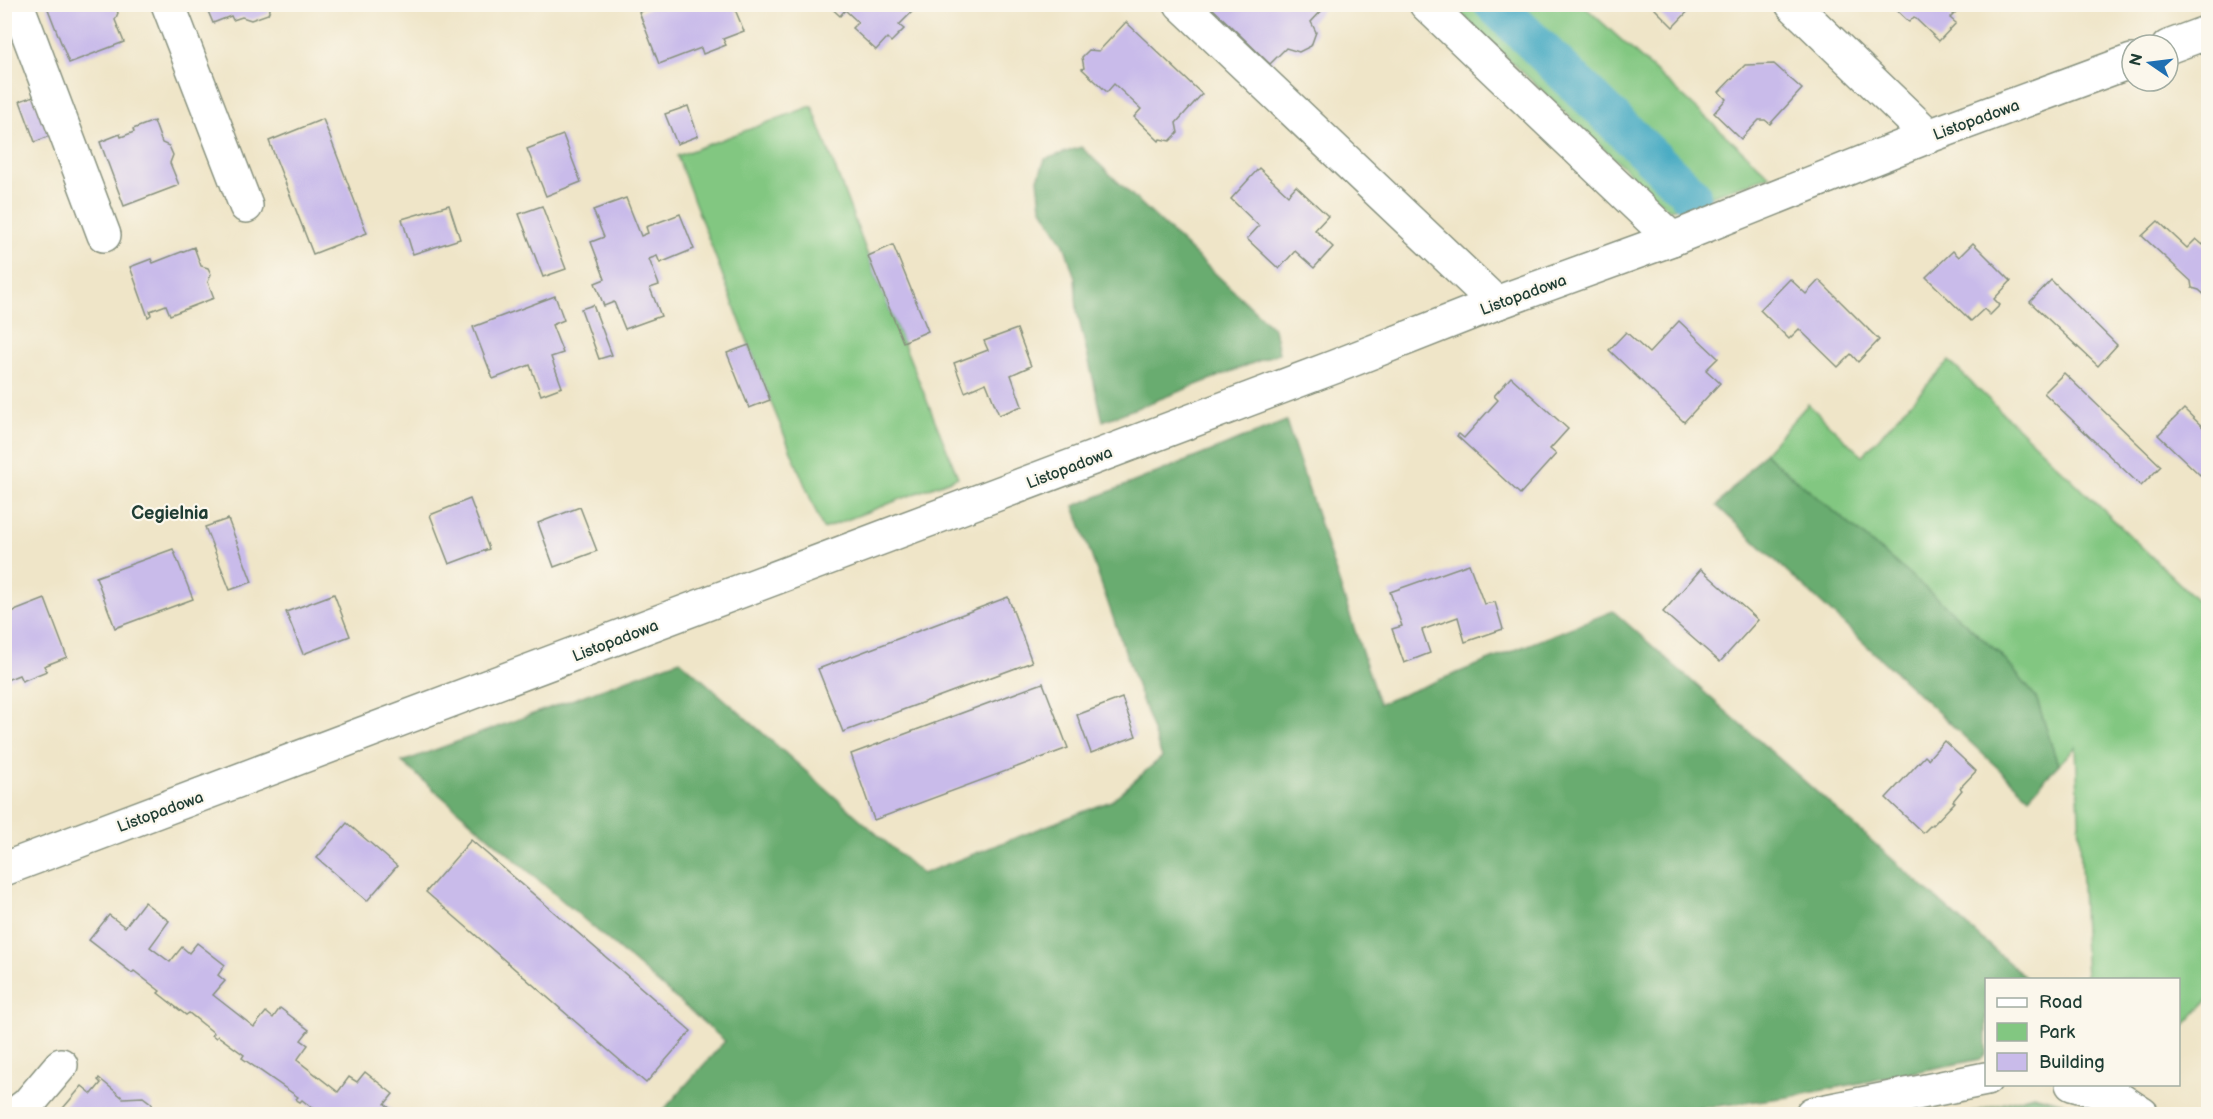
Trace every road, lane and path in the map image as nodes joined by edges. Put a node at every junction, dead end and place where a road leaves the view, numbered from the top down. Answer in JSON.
{"nodes":[{"id":1,"x":17,"y":4,"type":"edge"},
{"id":2,"x":168,"y":4,"type":"edge"},
{"id":3,"x":1180,"y":4,"type":"edge"},
{"id":4,"x":1426,"y":4,"type":"edge"},
{"id":5,"x":1792,"y":4,"type":"edge"},
{"id":6,"x":2208,"y":32,"type":"edge"},
{"id":7,"x":2180,"y":42,"type":"edge"},
{"id":8,"x":2120,"y":65,"type":"edge"},
{"id":9,"x":1929,"y":136,"type":"junction"},
{"id":10,"x":246,"y":206,"type":"dead end"},
{"id":11,"x":104,"y":235,"type":"dead end"},
{"id":12,"x":1672,"y":239,"type":"junction"},
{"id":13,"x":1496,"y":303,"type":"junction"},
{"id":14,"x":4,"y":869,"type":"edge"},
{"id":15,"x":61,"y":1065,"type":"dead end"},
{"id":16,"x":1985,"y":1079,"type":"edge"},
{"id":17,"x":2079,"y":1086,"type":"edge"},
{"id":18,"x":15,"y":1114,"type":"edge"},
{"id":19,"x":1812,"y":1114,"type":"edge"},
{"id":20,"x":2142,"y":1114,"type":"edge"}],
"edges":[{"from":1,"to":11,"type":"street"},
{"from":2,"to":10,"type":"street"},
{"from":3,"to":13,"type":"street"},
{"from":4,"to":12,"type":"street"},
{"from":5,"to":9,"type":"street"},
{"from":6,"to":7,"type":"street"},
{"from":8,"to":9,"type":"street","name":"Listopadowa"},
{"from":9,"to":12,"type":"street","name":"Listopadowa"},
{"from":12,"to":13,"type":"street","name":"Listopadowa"},
{"from":13,"to":14,"type":"street","name":"Listopadowa"},
{"from":15,"to":18,"type":"street"},
{"from":16,"to":19,"type":"street"},
{"from":17,"to":20,"type":"street"}]}
